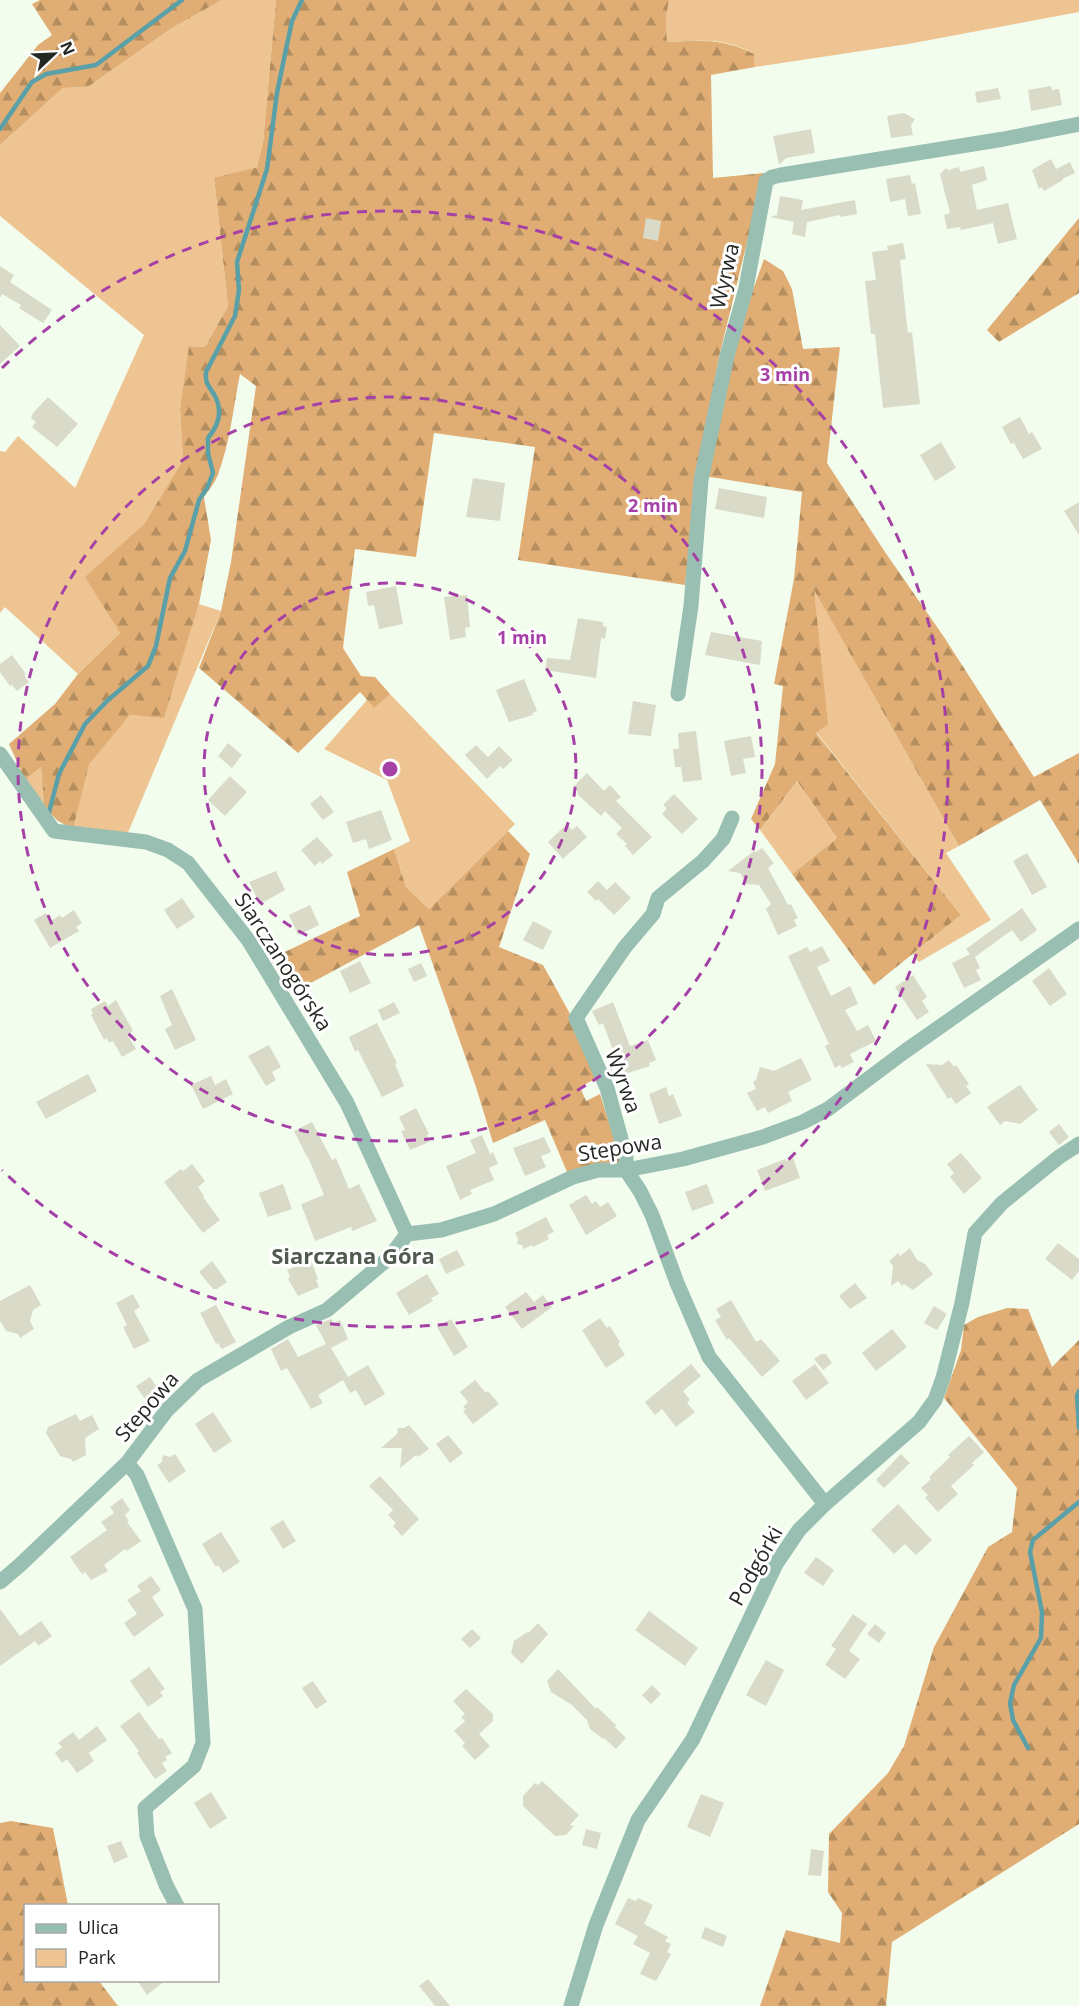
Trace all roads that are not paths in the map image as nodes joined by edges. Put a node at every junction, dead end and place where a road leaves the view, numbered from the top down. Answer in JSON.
{"nodes":[{"id":1,"x":1079,"y":124,"type":"edge"},
{"id":2,"x":678,"y":694,"type":"dead end"},
{"id":3,"x":0,"y":754,"type":"edge"},
{"id":4,"x":732,"y":818,"type":"dead end"},
{"id":5,"x":1079,"y":929,"type":"edge"},
{"id":6,"x":1079,"y":1144,"type":"edge"},
{"id":7,"x":626,"y":1170,"type":"junction"},
{"id":8,"x":407,"y":1234,"type":"junction"},
{"id":9,"x":127,"y":1462,"type":"junction"},
{"id":10,"x":825,"y":1504,"type":"junction"},
{"id":11,"x":0,"y":1582,"type":"edge"},
{"id":12,"x":176,"y":1904,"type":"edge"},
{"id":13,"x":571,"y":2006,"type":"edge"}],
"edges":[{"from":1,"to":2,"type":"street","name":"Wyrwa"},
{"from":3,"to":8,"type":"street","name":"Siarczanogórska"},
{"from":4,"to":7,"type":"street","name":"Wyrwa"},
{"from":5,"to":7,"type":"street","name":"Stepowa"},
{"from":6,"to":10,"type":"street","name":"Podgórki"},
{"from":7,"to":8,"type":"street","name":"Stepowa"},
{"from":7,"to":10,"type":"street","name":"Wyrwa"},
{"from":8,"to":9,"type":"street","name":"Stepowa"},
{"from":9,"to":11,"type":"street","name":"Stepowa"},
{"from":9,"to":12,"type":"street","name":"Stepowa"},
{"from":10,"to":13,"type":"street","name":"Podgórki"}]}
